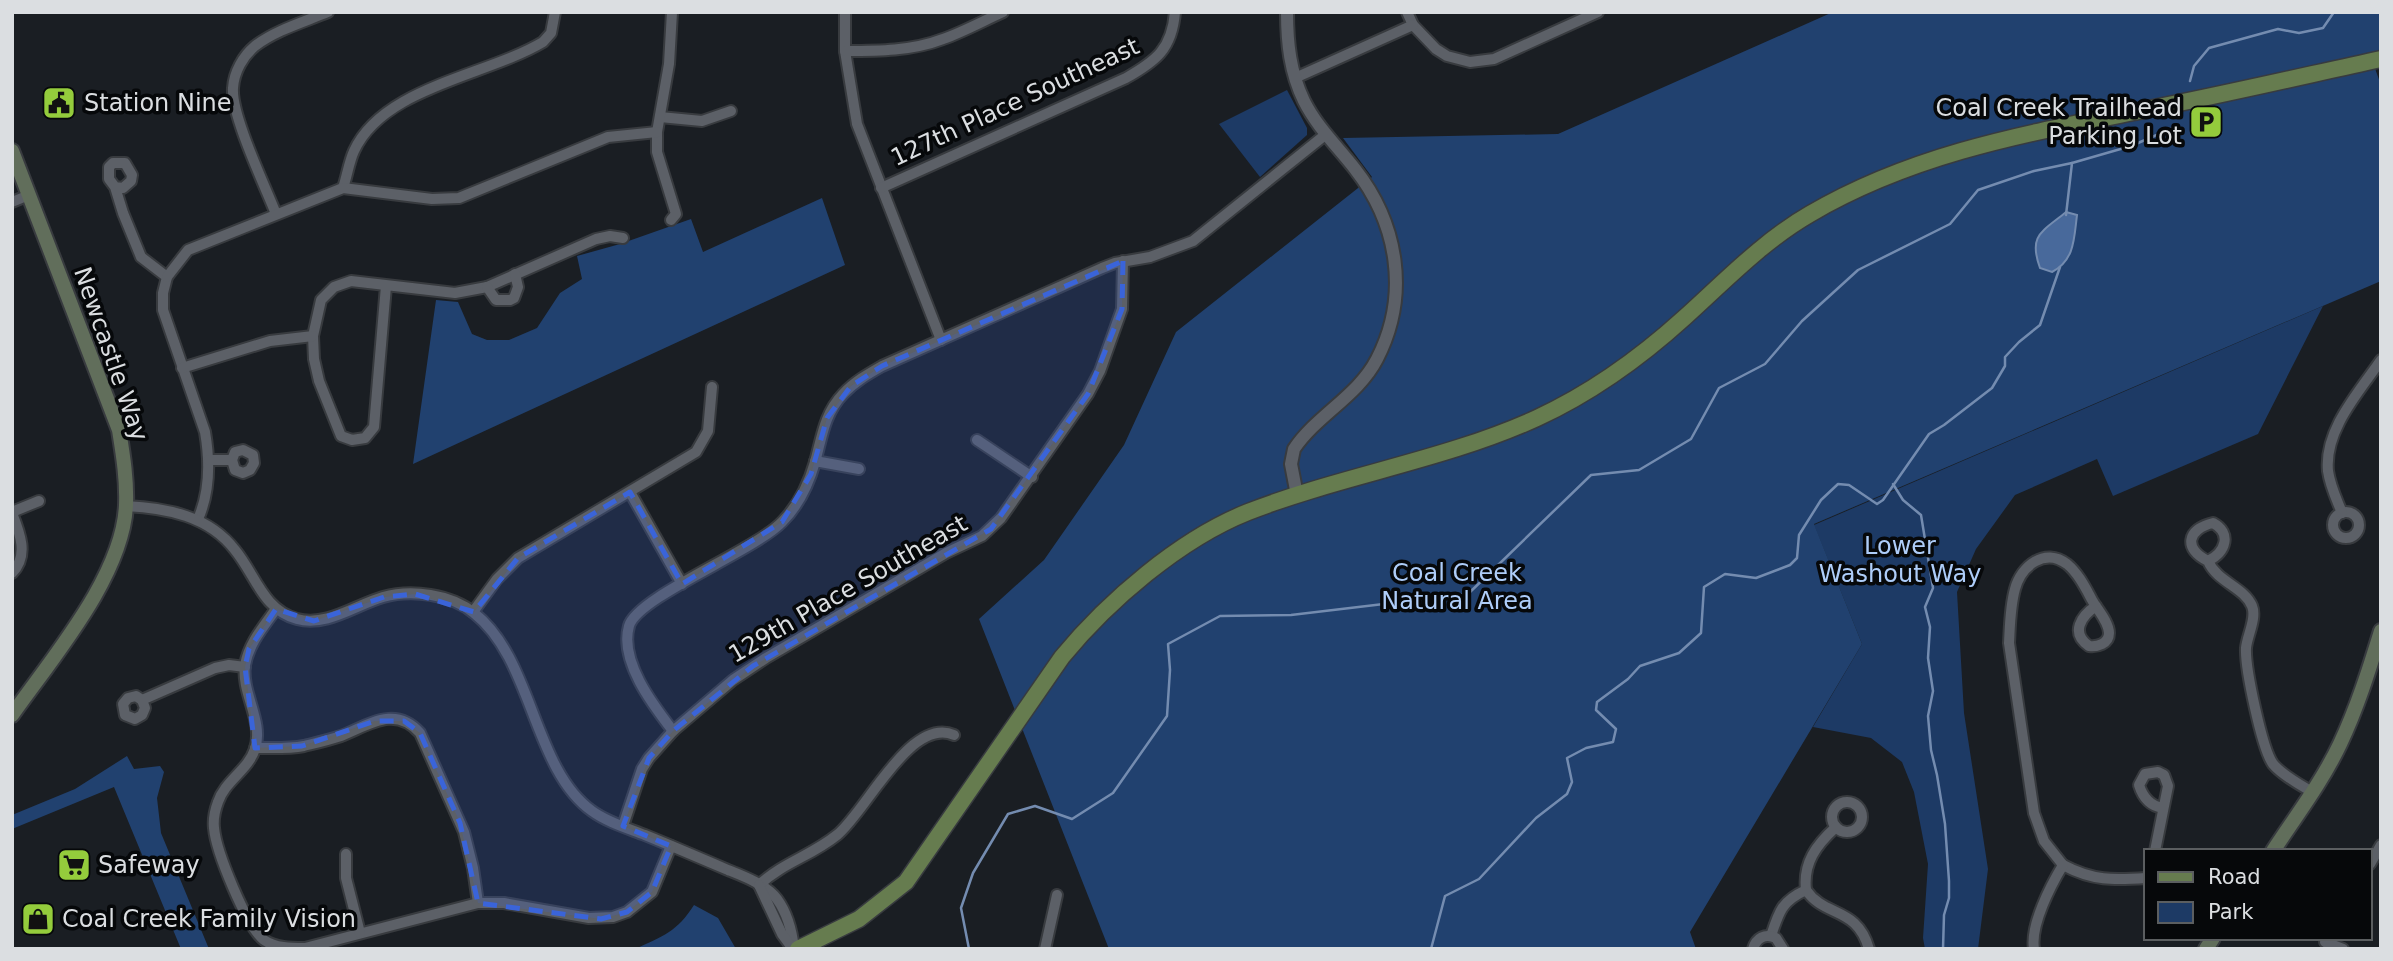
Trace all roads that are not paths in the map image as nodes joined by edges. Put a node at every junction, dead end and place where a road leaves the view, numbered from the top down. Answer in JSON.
{"nodes":[{"id":1,"x":328,"y":12,"type":"edge"},
{"id":2,"x":555,"y":12,"type":"edge"},
{"id":3,"x":671,"y":12,"type":"edge"},
{"id":4,"x":845,"y":12,"type":"edge"},
{"id":5,"x":1003,"y":12,"type":"edge"},
{"id":6,"x":1175,"y":12,"type":"edge"},
{"id":7,"x":1287,"y":12,"type":"edge"},
{"id":8,"x":1407,"y":12,"type":"edge"},
{"id":9,"x":1598,"y":12,"type":"edge"},
{"id":10,"x":1413,"y":25,"type":"junction"},
{"id":11,"x":845,"y":51,"type":"junction"},
{"id":12,"x":2381,"y":59,"type":"edge"},
{"id":13,"x":1295,"y":78,"type":"junction"},
{"id":14,"x":731,"y":111,"type":"dead end"},
{"id":15,"x":660,"y":117,"type":"junction"},
{"id":16,"x":657,"y":132,"type":"junction"},
{"id":17,"x":1325,"y":135,"type":"junction"},
{"id":18,"x":12,"y":152,"type":"edge"},
{"id":19,"x":115,"y":187,"type":"dead end"},
{"id":20,"x":343,"y":188,"type":"junction"},
{"id":21,"x":881,"y":188,"type":"junction"},
{"id":22,"x":29,"y":195,"type":"junction"},
{"id":23,"x":12,"y":202,"type":"edge"},
{"id":24,"x":276,"y":215,"type":"junction"},
{"id":25,"x":671,"y":220,"type":"dead end"},
{"id":26,"x":623,"y":237,"type":"dead end"},
{"id":27,"x":1124,"y":261,"type":"junction"},
{"id":28,"x":515,"y":274,"type":"junction"},
{"id":29,"x":167,"y":277,"type":"junction"},
{"id":30,"x":386,"y":286,"type":"junction"},
{"id":31,"x":486,"y":287,"type":"junction"},
{"id":32,"x":313,"y":336,"type":"junction"},
{"id":33,"x":941,"y":340,"type":"junction"},
{"id":34,"x":2381,"y":360,"type":"edge"},
{"id":35,"x":182,"y":368,"type":"junction"},
{"id":36,"x":712,"y":387,"type":"dead end"},
{"id":37,"x":977,"y":440,"type":"dead end"},
{"id":38,"x":209,"y":460,"type":"junction"},
{"id":39,"x":232,"y":460,"type":"dead end"},
{"id":40,"x":815,"y":461,"type":"junction"},
{"id":41,"x":859,"y":469,"type":"dead end"},
{"id":42,"x":1032,"y":477,"type":"junction"},
{"id":43,"x":630,"y":492,"type":"junction"},
{"id":44,"x":1297,"y":495,"type":"junction"},
{"id":45,"x":39,"y":501,"type":"dead end"},
{"id":46,"x":126,"y":506,"type":"junction"},
{"id":47,"x":12,"y":512,"type":"edge"},
{"id":48,"x":2342,"y":513,"type":"dead end"},
{"id":49,"x":198,"y":519,"type":"junction"},
{"id":50,"x":2208,"y":561,"type":"dead end"},
{"id":51,"x":16,"y":569,"type":"edge"},
{"id":52,"x":682,"y":584,"type":"junction"},
{"id":53,"x":2096,"y":606,"type":"dead end"},
{"id":54,"x":276,"y":609,"type":"junction"},
{"id":55,"x":473,"y":612,"type":"junction"},
{"id":56,"x":2381,"y":632,"type":"edge"},
{"id":57,"x":2377,"y":656,"type":"edge"},
{"id":58,"x":245,"y":667,"type":"junction"},
{"id":59,"x":142,"y":701,"type":"dead end"},
{"id":60,"x":12,"y":715,"type":"edge"},
{"id":61,"x":673,"y":730,"type":"junction"},
{"id":62,"x":954,"y":735,"type":"dead end"},
{"id":63,"x":256,"y":748,"type":"junction"},
{"id":64,"x":2312,"y":792,"type":"junction"},
{"id":65,"x":2163,"y":808,"type":"dead end"},
{"id":66,"x":623,"y":826,"type":"junction"},
{"id":67,"x":1836,"y":827,"type":"dead end"},
{"id":68,"x":2381,"y":845,"type":"edge"},
{"id":69,"x":671,"y":846,"type":"junction"},
{"id":70,"x":2155,"y":849,"type":"edge"},
{"id":71,"x":2274,"y":849,"type":"edge"},
{"id":72,"x":346,"y":854,"type":"dead end"},
{"id":73,"x":2372,"y":861,"type":"edge"},
{"id":74,"x":2063,"y":865,"type":"junction"},
{"id":75,"x":2144,"y":878,"type":"edge"},
{"id":76,"x":759,"y":885,"type":"junction"},
{"id":77,"x":1806,"y":890,"type":"junction"},
{"id":78,"x":1057,"y":895,"type":"dead end"},
{"id":79,"x":478,"y":903,"type":"junction"},
{"id":80,"x":360,"y":933,"type":"junction"},
{"id":81,"x":1771,"y":936,"type":"junction"},
{"id":82,"x":2325,"y":943,"type":"edge"},
{"id":83,"x":795,"y":949,"type":"edge"},
{"id":84,"x":1045,"y":949,"type":"edge"},
{"id":85,"x":1753,"y":949,"type":"edge"},
{"id":86,"x":1783,"y":949,"type":"edge"},
{"id":87,"x":1869,"y":949,"type":"edge"},
{"id":88,"x":2034,"y":949,"type":"edge"},
{"id":89,"x":2343,"y":949,"type":"edge"}],
"edges":[{"from":1,"to":24,"type":"street"},
{"from":2,"to":20,"type":"street"},
{"from":3,"to":15,"type":"street"},
{"from":4,"to":11,"type":"street"},
{"from":5,"to":11,"type":"street"},
{"from":6,"to":21,"type":"street","name":"127th Place Southeast"},
{"from":7,"to":13,"type":"street"},
{"from":8,"to":10,"type":"street"},
{"from":9,"to":10,"type":"street"},
{"from":10,"to":13,"type":"street"},
{"from":11,"to":21,"type":"street"},
{"from":12,"to":44,"type":"main road"},
{"from":13,"to":17,"type":"street"},
{"from":14,"to":15,"type":"street"},
{"from":15,"to":16,"type":"street"},
{"from":16,"to":20,"type":"street"},
{"from":16,"to":25,"type":"street"},
{"from":17,"to":27,"type":"street"},
{"from":17,"to":44,"type":"street"},
{"from":18,"to":22,"type":"main road","name":"Newcastle Way"},
{"from":19,"to":29,"type":"street"},
{"from":20,"to":24,"type":"street"},
{"from":21,"to":33,"type":"street"},
{"from":22,"to":23,"type":"street"},
{"from":22,"to":46,"type":"main road","name":"Newcastle Way"},
{"from":24,"to":29,"type":"street"},
{"from":26,"to":28,"type":"street"},
{"from":27,"to":33,"type":"street"},
{"from":27,"to":42,"type":"street","name":"129th Place Southeast"},
{"from":28,"to":31,"type":"street"},
{"from":28,"to":31,"type":"street"},
{"from":29,"to":35,"type":"street"},
{"from":30,"to":31,"type":"street"},
{"from":30,"to":32,"type":"street"},
{"from":30,"to":32,"type":"street"},
{"from":32,"to":35,"type":"street"},
{"from":33,"to":40,"type":"street"},
{"from":34,"to":48,"type":"street"},
{"from":35,"to":38,"type":"street"},
{"from":36,"to":43,"type":"street"},
{"from":37,"to":42,"type":"street"},
{"from":38,"to":39,"type":"street"},
{"from":38,"to":49,"type":"street"},
{"from":40,"to":41,"type":"street"},
{"from":40,"to":52,"type":"street"},
{"from":42,"to":61,"type":"street","name":"129th Place Southeast"},
{"from":43,"to":52,"type":"street"},
{"from":43,"to":55,"type":"street"},
{"from":44,"to":83,"type":"main road"},
{"from":45,"to":47,"type":"street"},
{"from":46,"to":49,"type":"street"},
{"from":46,"to":60,"type":"main road","name":"Newcastle Way"},
{"from":47,"to":51,"type":"street"},
{"from":49,"to":54,"type":"street"},
{"from":50,"to":64,"type":"street"},
{"from":52,"to":61,"type":"street"},
{"from":53,"to":74,"type":"street"},
{"from":54,"to":55,"type":"street"},
{"from":54,"to":58,"type":"street"},
{"from":55,"to":66,"type":"street"},
{"from":56,"to":57,"type":"main road"},
{"from":57,"to":64,"type":"main road"},
{"from":58,"to":59,"type":"street"},
{"from":58,"to":63,"type":"street"},
{"from":61,"to":66,"type":"street","name":"129th Place Southeast"},
{"from":62,"to":76,"type":"street"},
{"from":63,"to":79,"type":"street"},
{"from":63,"to":80,"type":"street"},
{"from":64,"to":71,"type":"main road"},
{"from":65,"to":70,"type":"street"},
{"from":66,"to":69,"type":"street"},
{"from":67,"to":77,"type":"street"},
{"from":68,"to":73,"type":"street"},
{"from":69,"to":76,"type":"street"},
{"from":69,"to":79,"type":"street"},
{"from":72,"to":80,"type":"street"},
{"from":74,"to":75,"type":"street"},
{"from":74,"to":88,"type":"street"},
{"from":76,"to":83,"type":"street"},
{"from":77,"to":81,"type":"street"},
{"from":77,"to":87,"type":"street"},
{"from":78,"to":84,"type":"street"},
{"from":79,"to":80,"type":"street"},
{"from":81,"to":85,"type":"street"},
{"from":81,"to":86,"type":"street"},
{"from":82,"to":89,"type":"street"}]}
